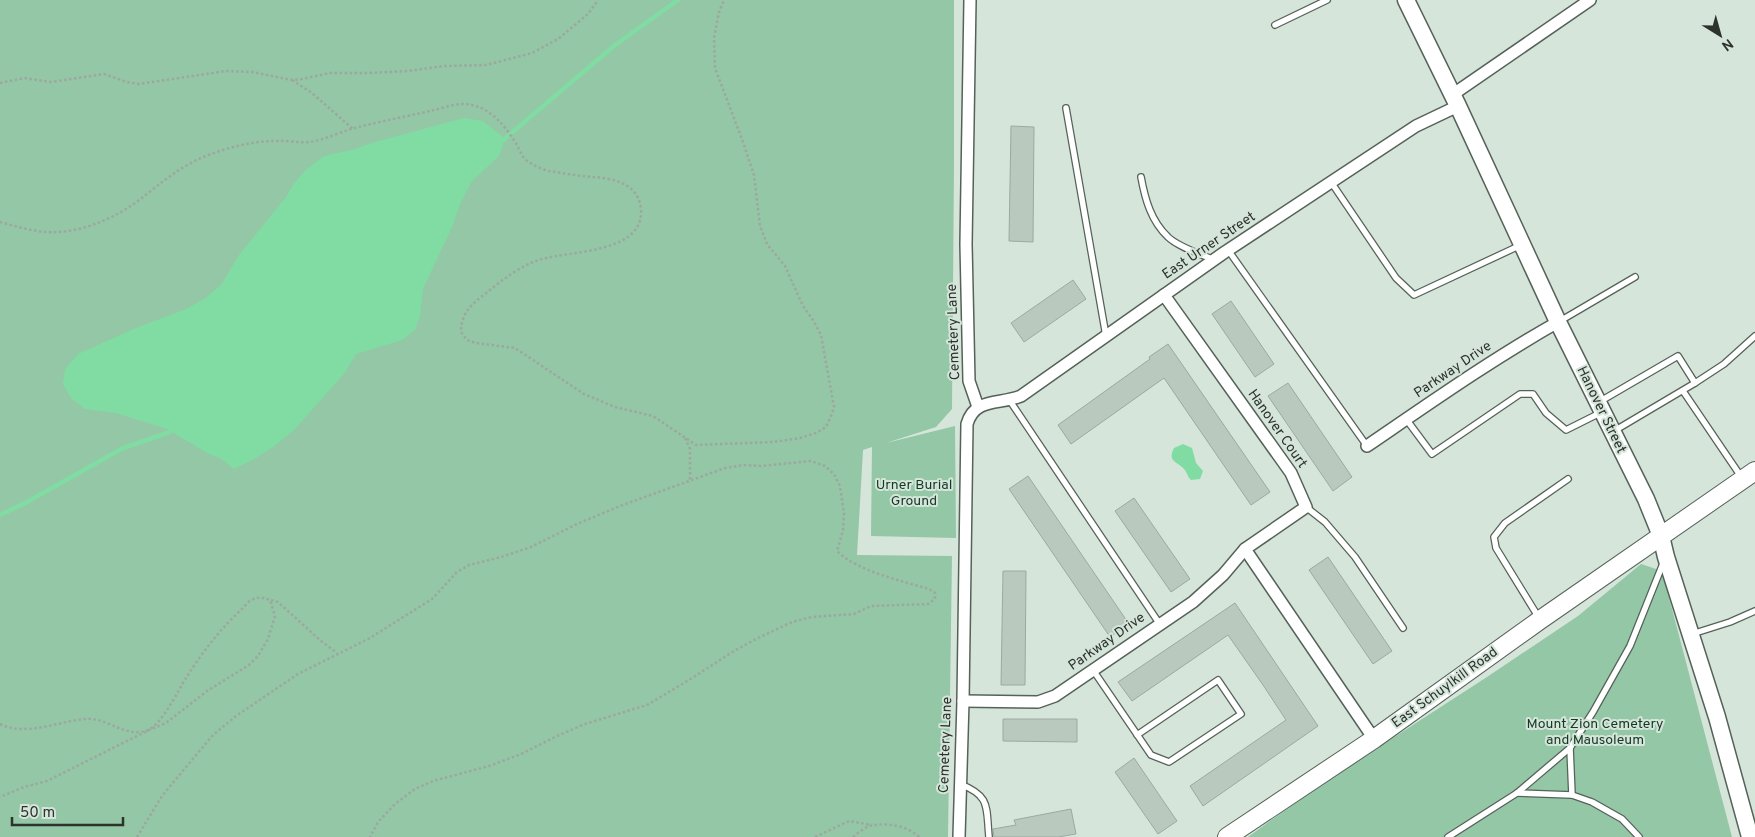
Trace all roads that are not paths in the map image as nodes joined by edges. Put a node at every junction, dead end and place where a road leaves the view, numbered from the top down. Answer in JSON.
{"nodes":[{"id":1,"x":970,"y":0,"type":"edge"},
{"id":2,"x":1327,"y":0,"type":"edge"},
{"id":3,"x":1406,"y":0,"type":"edge"},
{"id":4,"x":1590,"y":0,"type":"edge"},
{"id":5,"x":1275,"y":25,"type":"dead end"},
{"id":6,"x":1455,"y":101,"type":"junction"},
{"id":7,"x":1066,"y":108,"type":"dead end"},
{"id":8,"x":1141,"y":177,"type":"dead end"},
{"id":9,"x":1331,"y":182,"type":"junction"},
{"id":10,"x":1522,"y":245,"type":"junction"},
{"id":11,"x":1228,"y":250,"type":"junction"},
{"id":12,"x":1214,"y":260,"type":"junction"},
{"id":13,"x":1635,"y":277,"type":"dead end"},
{"id":14,"x":1164,"y":295,"type":"junction"},
{"id":15,"x":1558,"y":322,"type":"junction"},
{"id":16,"x":1106,"y":336,"type":"junction"},
{"id":17,"x":1755,"y":336,"type":"edge"},
{"id":18,"x":1695,"y":383,"type":"junction"},
{"id":19,"x":1683,"y":391,"type":"junction"},
{"id":20,"x":1010,"y":401,"type":"junction"},
{"id":21,"x":978,"y":407,"type":"junction"},
{"id":22,"x":1600,"y":407,"type":"junction"},
{"id":23,"x":1406,"y":419,"type":"junction"},
{"id":24,"x":1612,"y":432,"type":"junction"},
{"id":25,"x":1367,"y":446,"type":"joint"},
{"id":26,"x":1749,"y":475,"type":"edge"},
{"id":27,"x":1568,"y":479,"type":"dead end"},
{"id":28,"x":1306,"y":507,"type":"junction"},
{"id":29,"x":1662,"y":536,"type":"junction"},
{"id":30,"x":1245,"y":549,"type":"junction"},
{"id":31,"x":1666,"y":557,"type":"junction"},
{"id":32,"x":1755,"y":612,"type":"edge"},
{"id":33,"x":1540,"y":620,"type":"junction"},
{"id":34,"x":1159,"y":623,"type":"junction"},
{"id":35,"x":1403,"y":628,"type":"dead end"},
{"id":36,"x":1692,"y":634,"type":"junction"},
{"id":37,"x":1093,"y":670,"type":"junction"},
{"id":38,"x":963,"y":701,"type":"junction"},
{"id":39,"x":1137,"y":735,"type":"junction"},
{"id":40,"x":1374,"y":739,"type":"junction"},
{"id":41,"x":1570,"y":748,"type":"junction"},
{"id":42,"x":960,"y":784,"type":"junction"},
{"id":43,"x":1516,"y":793,"type":"junction"},
{"id":44,"x":1572,"y":795,"type":"junction"},
{"id":45,"x":1454,"y":835,"type":"edge"},
{"id":46,"x":959,"y":837,"type":"edge"},
{"id":47,"x":988,"y":837,"type":"edge"},
{"id":48,"x":1227,"y":837,"type":"edge"},
{"id":49,"x":1448,"y":837,"type":"edge"},
{"id":50,"x":1639,"y":837,"type":"edge"},
{"id":51,"x":1750,"y":837,"type":"edge"}],
"edges":[{"from":1,"to":21,"type":"street","name":"Cemetery Lane"},
{"from":2,"to":5,"type":"lane"},
{"from":3,"to":6,"type":"main road","name":"Hanover Street"},
{"from":4,"to":6,"type":"street","name":"East Urner Street"},
{"from":6,"to":9,"type":"street","name":"East Urner Street"},
{"from":6,"to":10,"type":"main road","name":"Hanover Street"},
{"from":7,"to":16,"type":"lane"},
{"from":8,"to":12,"type":"lane"},
{"from":9,"to":10,"type":"lane"},
{"from":9,"to":11,"type":"street","name":"East Urner Street"},
{"from":10,"to":15,"type":"main road","name":"Hanover Street"},
{"from":11,"to":12,"type":"street","name":"East Urner Street"},
{"from":11,"to":25,"type":"lane"},
{"from":12,"to":14,"type":"street","name":"East Urner Street"},
{"from":13,"to":15,"type":"lane"},
{"from":14,"to":16,"type":"street","name":"East Urner Street"},
{"from":14,"to":28,"type":"street","name":"Hanover Court"},
{"from":15,"to":22,"type":"main road","name":"Hanover Street"},
{"from":15,"to":23,"type":"street","name":"Parkway Drive"},
{"from":16,"to":20,"type":"street","name":"East Urner Street"},
{"from":17,"to":18,"type":"lane"},
{"from":18,"to":19,"type":"lane"},
{"from":18,"to":22,"type":"lane"},
{"from":19,"to":24,"type":"lane"},
{"from":19,"to":26,"type":"lane"},
{"from":20,"to":21,"type":"street","name":"East Urner Street"},
{"from":20,"to":34,"type":"lane"},
{"from":21,"to":38,"type":"street","name":"Cemetery Lane"},
{"from":22,"to":23,"type":"lane"},
{"from":22,"to":24,"type":"main road","name":"Hanover Street"},
{"from":23,"to":25,"type":"street","name":"Parkway Drive"},
{"from":24,"to":29,"type":"main road","name":"Hanover Street"},
{"from":26,"to":29,"type":"main road","name":"East Schuylkill Road"},
{"from":27,"to":33,"type":"lane"},
{"from":28,"to":30,"type":"street"},
{"from":28,"to":35,"type":"lane"},
{"from":29,"to":31,"type":"main road","name":"Hanover Street"},
{"from":29,"to":33,"type":"main road","name":"East Schuylkill Road"},
{"from":30,"to":34,"type":"street","name":"Parkway Drive"},
{"from":30,"to":40,"type":"street"},
{"from":31,"to":36,"type":"main road","name":"Hanover Street"},
{"from":31,"to":41,"type":"lane"},
{"from":32,"to":36,"type":"lane"},
{"from":33,"to":40,"type":"main road","name":"East Schuylkill Road"},
{"from":34,"to":37,"type":"street","name":"Parkway Drive"},
{"from":36,"to":51,"type":"main road","name":"Hanover Street"},
{"from":37,"to":38,"type":"street","name":"Parkway Drive"},
{"from":37,"to":39,"type":"lane"},
{"from":38,"to":42,"type":"street","name":"Cemetery Lane"},
{"from":39,"to":39,"type":"lane"},
{"from":40,"to":48,"type":"main road","name":"East Schuylkill Road"},
{"from":41,"to":43,"type":"lane"},
{"from":41,"to":44,"type":"lane"},
{"from":42,"to":46,"type":"street","name":"Cemetery Lane"},
{"from":42,"to":47,"type":"lane"},
{"from":43,"to":44,"type":"lane"},
{"from":43,"to":45,"type":"lane"},
{"from":44,"to":50,"type":"lane"},
{"from":45,"to":49,"type":"lane"}]}
